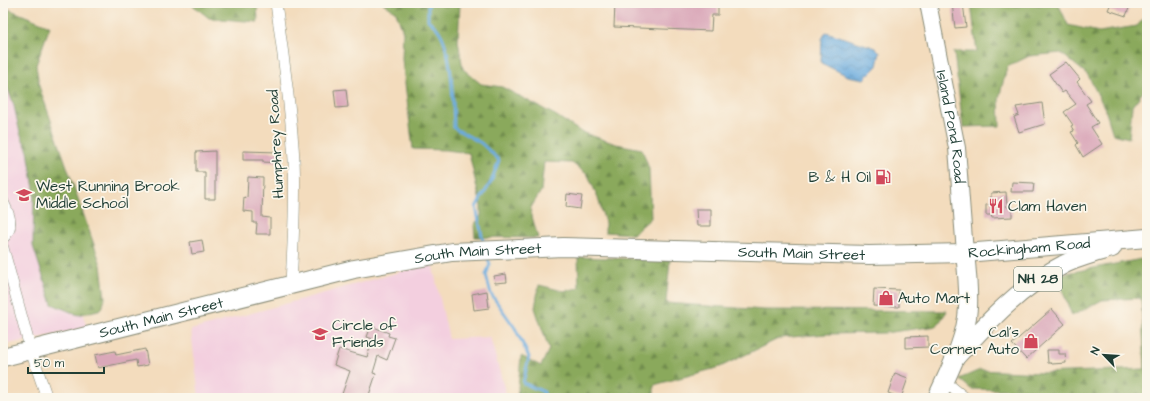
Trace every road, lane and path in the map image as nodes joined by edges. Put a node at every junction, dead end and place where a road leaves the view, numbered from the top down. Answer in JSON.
{"nodes":[{"id":1,"x":276,"y":3,"type":"edge"},
{"id":2,"x":928,"y":3,"type":"edge"},
{"id":3,"x":3,"y":202,"type":"edge"},
{"id":4,"x":3,"y":238,"type":"edge"},
{"id":5,"x":1147,"y":238,"type":"edge"},
{"id":6,"x":3,"y":248,"type":"edge"},
{"id":7,"x":965,"y":253,"type":"junction"},
{"id":8,"x":291,"y":284,"type":"junction"},
{"id":9,"x":31,"y":351,"type":"junction"},
{"id":10,"x":3,"y":357,"type":"edge"},
{"id":11,"x":954,"y":359,"type":"junction"},
{"id":12,"x":944,"y":381,"type":"junction"},
{"id":13,"x":47,"y":398,"type":"edge"},
{"id":14,"x":937,"y":398,"type":"edge"},
{"id":15,"x":965,"y":398,"type":"edge"}],
"edges":[{"from":1,"to":8,"type":"street","name":"Humphrey Road"},
{"from":2,"to":7,"type":"street","name":"Island Pond Road"},
{"from":3,"to":4,"type":"street"},
{"from":5,"to":7,"type":"main road","name":"Rockingham Road","number":"NH 28"},
{"from":5,"to":11,"type":"main road","number":"NH 28"},
{"from":6,"to":9,"type":"street"},
{"from":7,"to":8,"type":"main road","name":"South Main Street"},
{"from":7,"to":11,"type":"main road","name":"Rockingham Road","number":"NH 28"},
{"from":8,"to":9,"type":"main road","name":"South Main Street"},
{"from":9,"to":10,"type":"main road","name":"South Main Street"},
{"from":9,"to":13,"type":"street"},
{"from":11,"to":12,"type":"main road","name":"Rockingham Road","number":"NH 28"},
{"from":12,"to":14,"type":"main road","name":"Rockingham Road","number":"NH 28"},
{"from":12,"to":15,"type":"street"}]}
